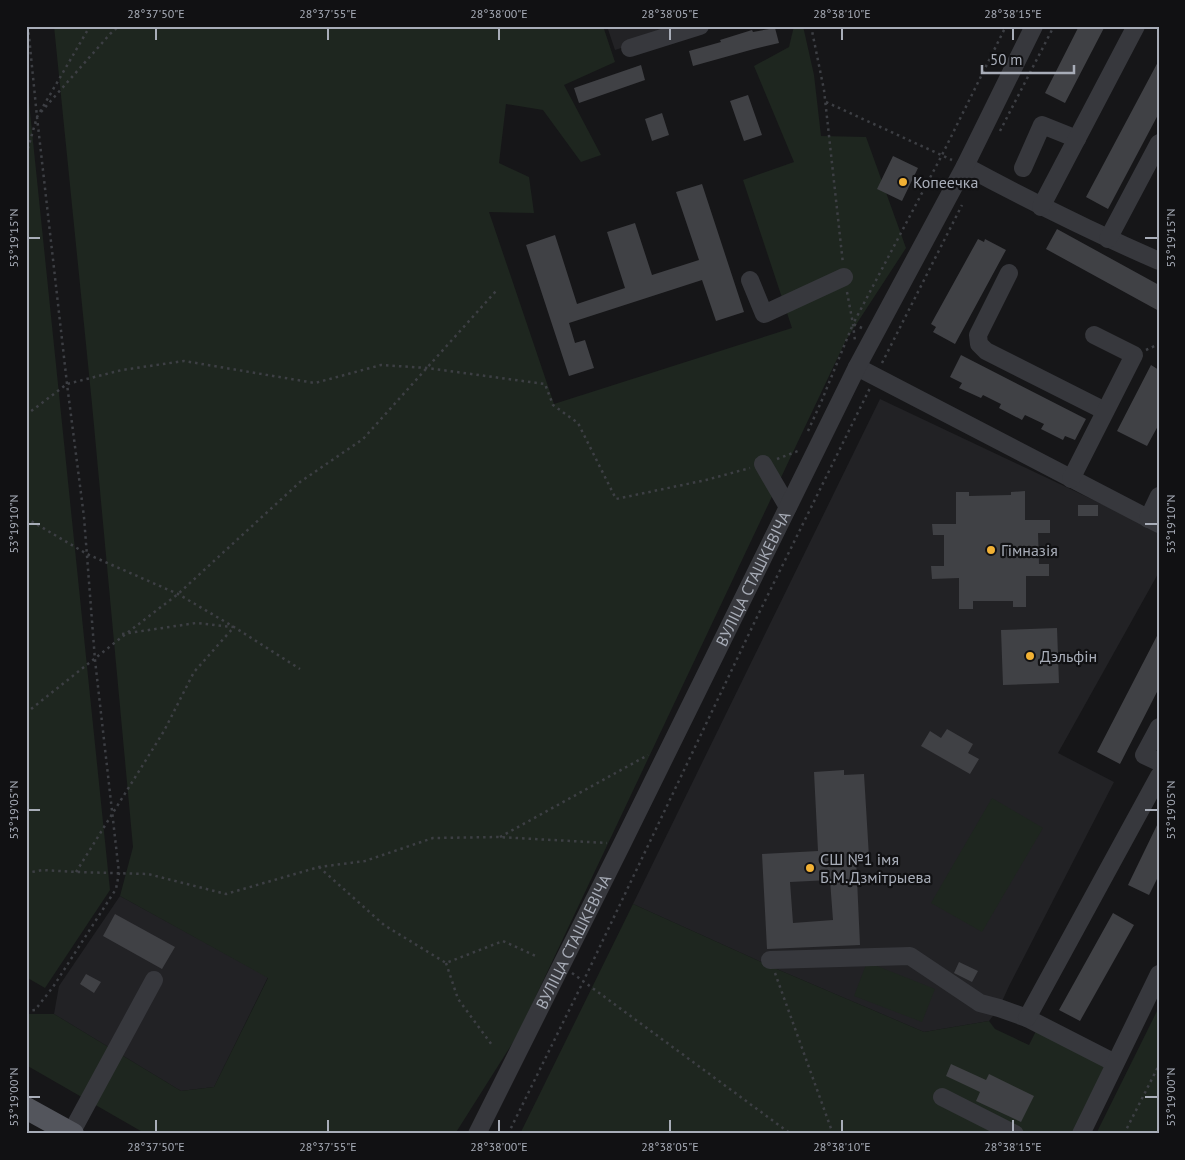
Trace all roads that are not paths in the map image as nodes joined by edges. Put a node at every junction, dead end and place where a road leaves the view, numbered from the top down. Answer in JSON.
{"nodes":[{"id":1,"x":700,"y":26,"type":"edge"},
{"id":2,"x":1034,"y":26,"type":"edge"},
{"id":3,"x":1136,"y":26,"type":"edge"},
{"id":4,"x":630,"y":48,"type":"dead end"},
{"id":5,"x":1077,"y":139,"type":"junction"},
{"id":6,"x":1159,"y":143,"type":"edge"},
{"id":7,"x":965,"y":166,"type":"junction"},
{"id":8,"x":1022,"y":168,"type":"dead end"},
{"id":9,"x":1041,"y":207,"type":"junction"},
{"id":10,"x":1108,"y":239,"type":"junction"},
{"id":11,"x":1159,"y":261,"type":"edge"},
{"id":12,"x":1009,"y":273,"type":"dead end"},
{"id":13,"x":844,"y":277,"type":"road end"},
{"id":14,"x":750,"y":280,"type":"dead end"},
{"id":15,"x":1094,"y":335,"type":"dead end"},
{"id":16,"x":857,"y":367,"type":"junction"},
{"id":17,"x":1106,"y":411,"type":"junction"},
{"id":18,"x":763,"y":464,"type":"road end"},
{"id":19,"x":1071,"y":479,"type":"junction"},
{"id":20,"x":1159,"y":496,"type":"edge"},
{"id":21,"x":788,"y":508,"type":"junction"},
{"id":22,"x":1153,"y":521,"type":"edge"},
{"id":23,"x":1159,"y":727,"type":"edge"},
{"id":24,"x":1159,"y":762,"type":"edge"},
{"id":25,"x":1158,"y":781,"type":"edge"},
{"id":26,"x":770,"y":960,"type":"road end"},
{"id":27,"x":1159,"y":974,"type":"edge"},
{"id":28,"x":154,"y":980,"type":"dead end"},
{"id":29,"x":1027,"y":1018,"type":"junction"},
{"id":30,"x":1115,"y":1063,"type":"junction"},
{"id":31,"x":942,"y":1097,"type":"dead end"},
{"id":32,"x":26,"y":1108,"type":"edge"},
{"id":33,"x":72,"y":1133,"type":"edge"},
{"id":34,"x":477,"y":1134,"type":"edge"},
{"id":35,"x":1015,"y":1134,"type":"edge"},
{"id":36,"x":1082,"y":1134,"type":"edge"}],
"edges":[{"from":1,"to":4,"type":"street"},
{"from":2,"to":7,"type":"street","name":"ВУЛІЦА СТАШКЕВІЧА"},
{"from":3,"to":5,"type":"street"},
{"from":5,"to":8,"type":"street"},
{"from":5,"to":9,"type":"street"},
{"from":6,"to":10,"type":"street"},
{"from":7,"to":9,"type":"street"},
{"from":7,"to":16,"type":"street","name":"ВУЛІЦА СТАШКЕВІЧА"},
{"from":9,"to":10,"type":"street"},
{"from":10,"to":11,"type":"street"},
{"from":12,"to":17,"type":"street"},
{"from":13,"to":14,"type":"street"},
{"from":15,"to":17,"type":"street"},
{"from":16,"to":19,"type":"street"},
{"from":16,"to":21,"type":"street","name":"ВУЛІЦА СТАШКЕВІЧА"},
{"from":17,"to":19,"type":"street"},
{"from":18,"to":21,"type":"street"},
{"from":19,"to":22,"type":"street"},
{"from":20,"to":22,"type":"street"},
{"from":21,"to":34,"type":"street","name":"ВУЛІЦА СТАШКЕВІЧА"},
{"from":23,"to":24,"type":"street"},
{"from":25,"to":29,"type":"street"},
{"from":26,"to":29,"type":"street"},
{"from":27,"to":30,"type":"street"},
{"from":28,"to":33,"type":"street"},
{"from":29,"to":30,"type":"street"},
{"from":30,"to":36,"type":"street"},
{"from":31,"to":35,"type":"street"},
{"from":32,"to":33,"type":"main road"}]}
